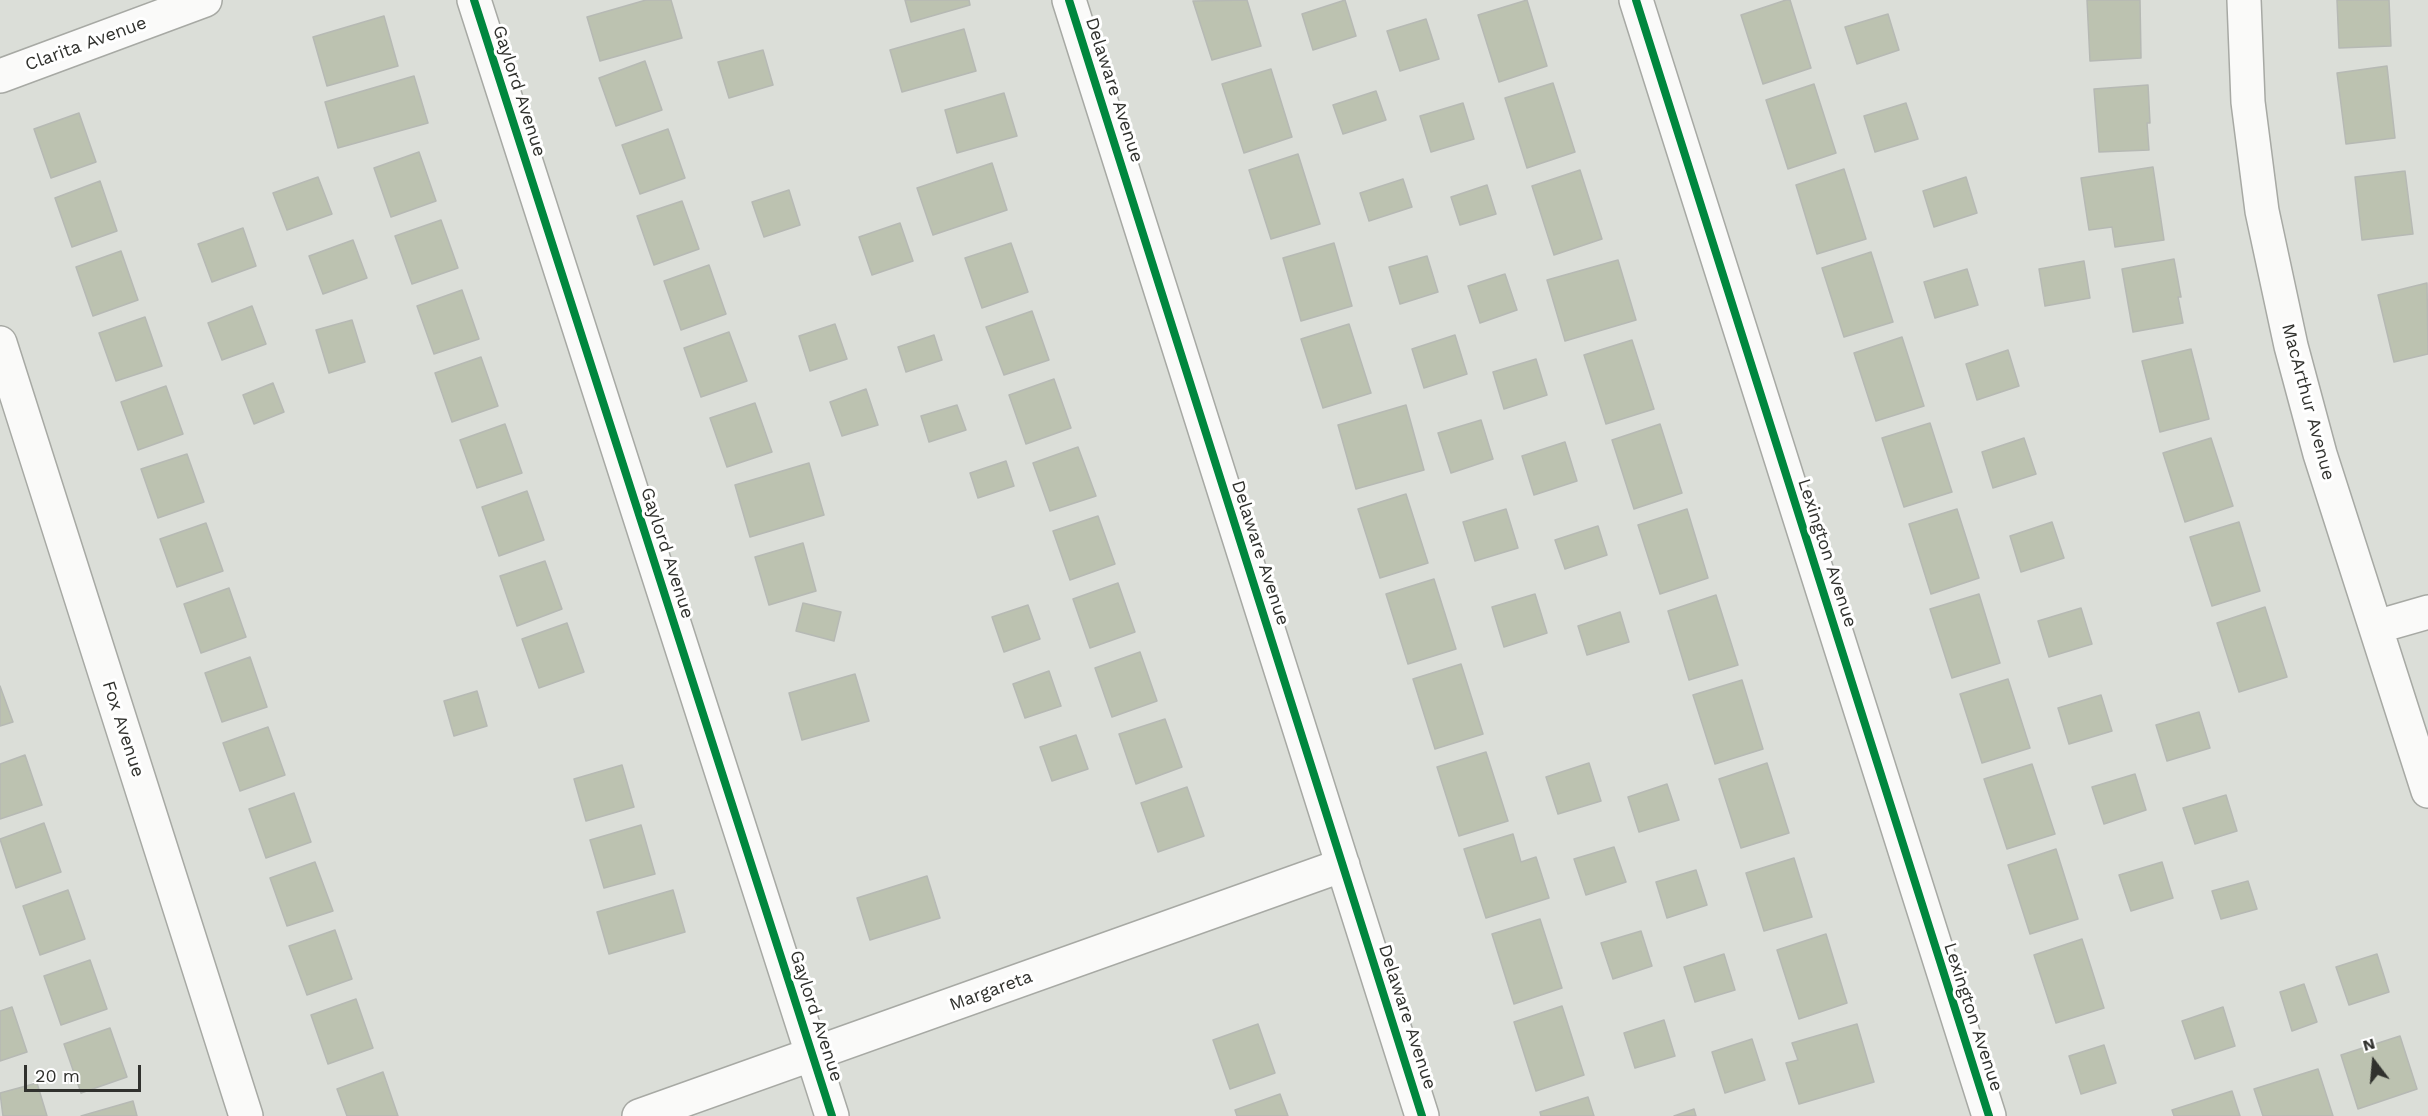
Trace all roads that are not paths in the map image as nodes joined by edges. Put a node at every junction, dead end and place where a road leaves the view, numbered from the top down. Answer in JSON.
{"nodes":[{"id":1,"x":205,"y":0,"type":"edge"},
{"id":2,"x":474,"y":0,"type":"edge"},
{"id":3,"x":1069,"y":0,"type":"edge"},
{"id":4,"x":1636,"y":0,"type":"edge"},
{"id":5,"x":2244,"y":0,"type":"edge"},
{"id":6,"x":0,"y":76,"type":"edge"},
{"id":7,"x":0,"y":343,"type":"edge"},
{"id":8,"x":2428,"y":612,"type":"edge"},
{"id":9,"x":2376,"y":627,"type":"junction"},
{"id":10,"x":2428,"y":791,"type":"edge"},
{"id":11,"x":1343,"y":865,"type":"junction"},
{"id":12,"x":813,"y":1054,"type":"junction"},
{"id":13,"x":246,"y":1116,"type":"edge"},
{"id":14,"x":639,"y":1116,"type":"edge"},
{"id":15,"x":832,"y":1116,"type":"edge"},
{"id":16,"x":1422,"y":1116,"type":"edge"},
{"id":17,"x":1989,"y":1116,"type":"edge"}],
"edges":[{"from":1,"to":6,"type":"street","name":"Clarita Avenue"},
{"from":2,"to":12,"type":"street","name":"Gaylord Avenue"},
{"from":3,"to":11,"type":"street","name":"Delaware Avenue"},
{"from":4,"to":17,"type":"street","name":"Lexington Avenue"},
{"from":5,"to":9,"type":"street","name":"MacArthur Avenue"},
{"from":7,"to":13,"type":"street","name":"Fox Avenue"},
{"from":8,"to":9,"type":"street"},
{"from":9,"to":10,"type":"street","name":"MacArthur Avenue"},
{"from":11,"to":12,"type":"street","name":"Margareta"},
{"from":11,"to":16,"type":"street","name":"Delaware Avenue"},
{"from":12,"to":14,"type":"street","name":"Margareta"},
{"from":12,"to":15,"type":"street","name":"Gaylord Avenue"}]}
